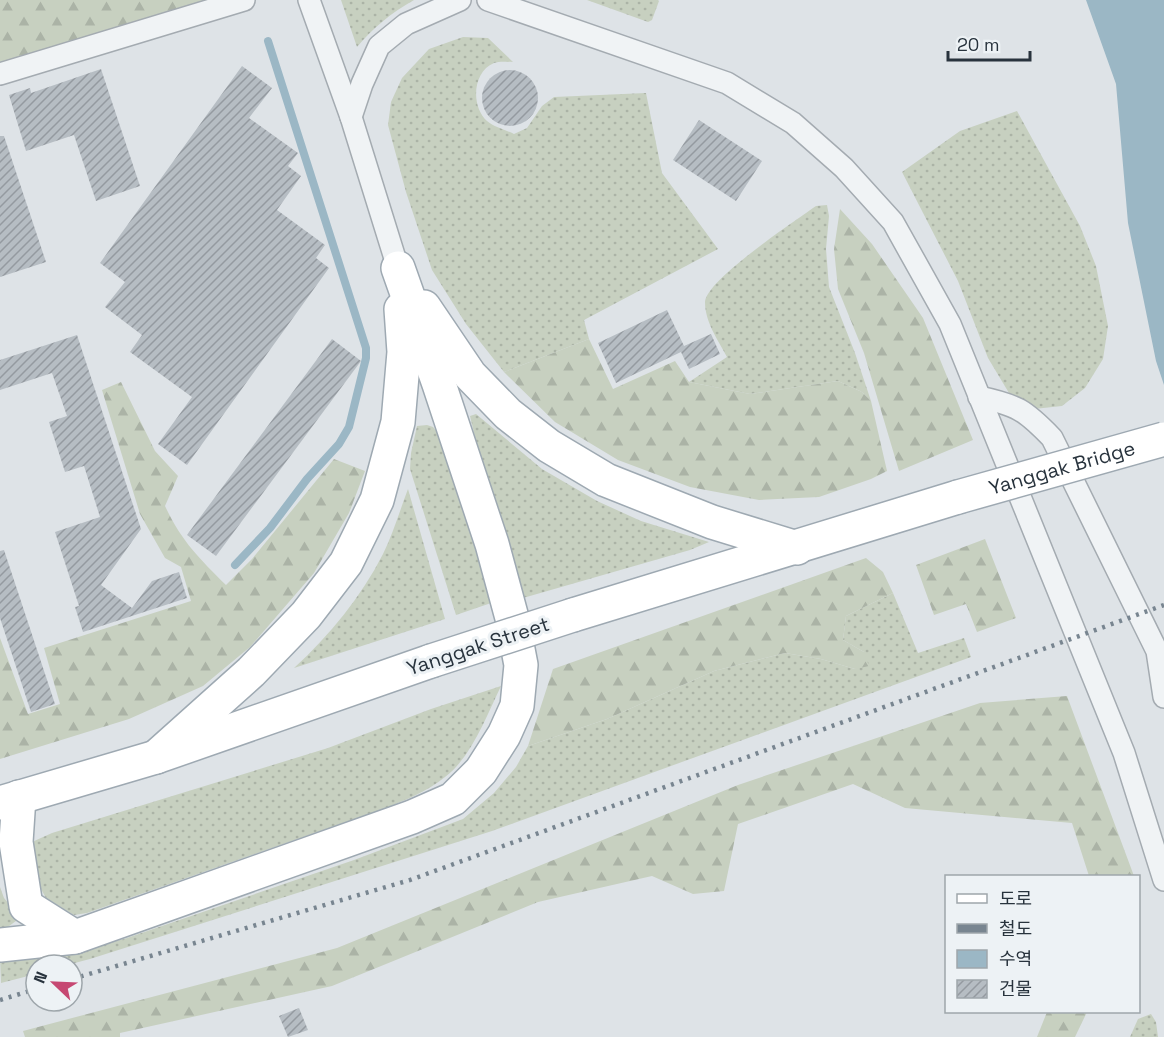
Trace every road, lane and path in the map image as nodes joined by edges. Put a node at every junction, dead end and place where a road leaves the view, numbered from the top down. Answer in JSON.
{"nodes":[{"id":1,"x":244,"y":0,"type":"edge"},
{"id":2,"x":309,"y":0,"type":"edge"},
{"id":3,"x":460,"y":0,"type":"edge"},
{"id":4,"x":488,"y":0,"type":"edge"},
{"id":5,"x":0,"y":74,"type":"edge"},
{"id":6,"x":351,"y":117,"type":"junction"},
{"id":7,"x":398,"y":268,"type":"junction"},
{"id":8,"x":979,"y":397,"type":"junction"},
{"id":9,"x":1164,"y":438,"type":"edge"},
{"id":10,"x":958,"y":497,"type":"joint"},
{"id":11,"x":797,"y":548,"type":"junction"},
{"id":12,"x":1164,"y":697,"type":"edge"},
{"id":13,"x":156,"y":757,"type":"junction"},
{"id":14,"x":10,"y":800,"type":"edge"},
{"id":15,"x":1164,"y":880,"type":"edge"},
{"id":16,"x":75,"y":937,"type":"junction"},
{"id":17,"x":0,"y":945,"type":"edge"}],
"edges":[{"from":1,"to":5,"type":"street"},
{"from":2,"to":6,"type":"street"},
{"from":3,"to":6,"type":"street"},
{"from":4,"to":8,"type":"street"},
{"from":6,"to":7,"type":"street"},
{"from":7,"to":11,"type":"main road"},
{"from":7,"to":13,"type":"main road"},
{"from":7,"to":16,"type":"main road"},
{"from":8,"to":12,"type":"street"},
{"from":8,"to":15,"type":"street"},
{"from":9,"to":10,"type":"main road","name":"Yanggak Bridge","bridge":true},
{"from":10,"to":11,"type":"main road","name":"Yanggak Street"},
{"from":11,"to":13,"type":"main road","name":"Yanggak Street","bridge":true},
{"from":13,"to":14,"type":"main road","name":"Yanggak Street"},
{"from":14,"to":16,"type":"main road"},
{"from":16,"to":17,"type":"main road"}]}
